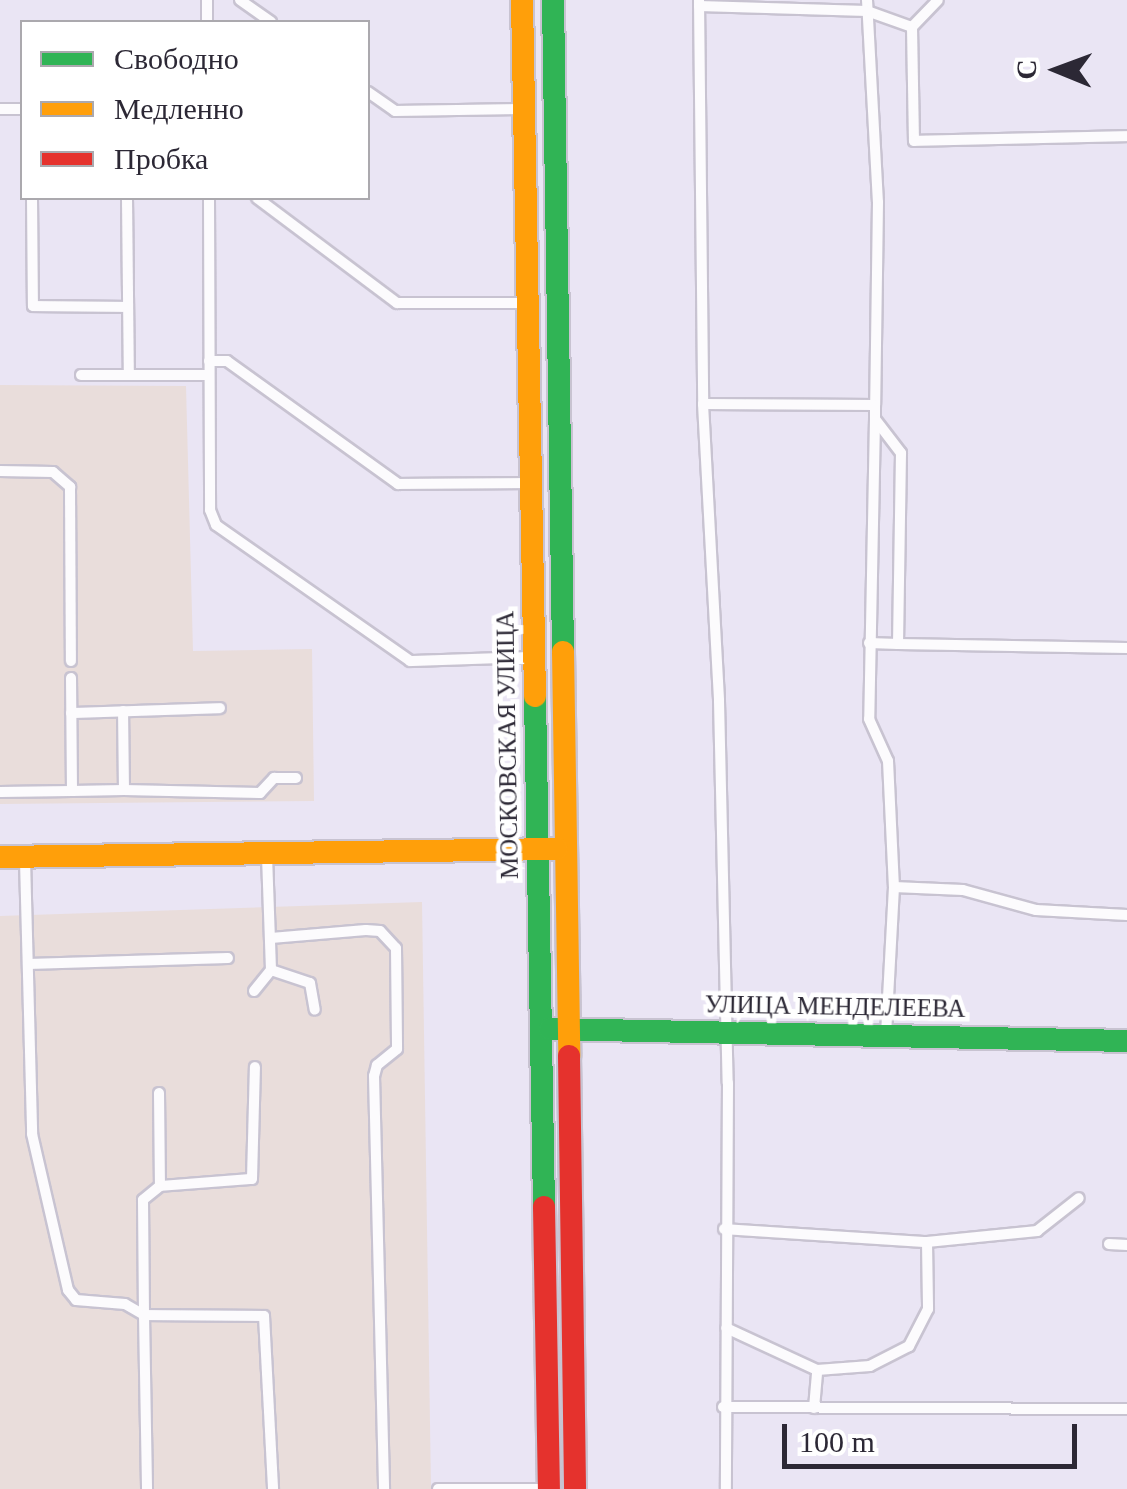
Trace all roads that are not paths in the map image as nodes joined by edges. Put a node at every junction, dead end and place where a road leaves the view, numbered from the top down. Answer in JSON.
{"nodes":[{"id":1,"x":240,"y":0,"type":"edge"},
{"id":2,"x":522,"y":0,"type":"edge"},
{"id":3,"x":552,"y":0,"type":"edge"},
{"id":4,"x":938,"y":0,"type":"edge"},
{"id":5,"x":699,"y":3,"type":"edge"},
{"id":6,"x":867,"y":5,"type":"edge"},
{"id":7,"x":269,"y":20,"type":"edge"},
{"id":8,"x":912,"y":27,"type":"junction"},
{"id":9,"x":370,"y":93,"type":"edge"},
{"id":10,"x":524,"y":109,"type":"junction"},
{"id":11,"x":1127,"y":136,"type":"edge"},
{"id":12,"x":32,"y":200,"type":"edge"},
{"id":13,"x":126,"y":200,"type":"edge"},
{"id":14,"x":209,"y":200,"type":"edge"},
{"id":15,"x":260,"y":200,"type":"edge"},
{"id":16,"x":528,"y":303,"type":"junction"},
{"id":17,"x":128,"y":307,"type":"junction"},
{"id":18,"x":209,"y":361,"type":"junction"},
{"id":19,"x":81,"y":375,"type":"dead end"},
{"id":20,"x":129,"y":375,"type":"junction"},
{"id":21,"x":210,"y":375,"type":"junction"},
{"id":22,"x":703,"y":404,"type":"junction"},
{"id":23,"x":875,"y":404,"type":"junction"},
{"id":24,"x":875,"y":419,"type":"junction"},
{"id":25,"x":0,"y":472,"type":"edge"},
{"id":26,"x":531,"y":483,"type":"junction"},
{"id":27,"x":870,"y":642,"type":"junction"},
{"id":28,"x":898,"y":644,"type":"junction"},
{"id":29,"x":1127,"y":648,"type":"edge"},
{"id":30,"x":534,"y":656,"type":"junction"},
{"id":31,"x":71,"y":661,"type":"dead end"},
{"id":32,"x":71,"y":678,"type":"dead end"},
{"id":33,"x":220,"y":708,"type":"dead end"},
{"id":34,"x":123,"y":711,"type":"junction"},
{"id":35,"x":71,"y":712,"type":"junction"},
{"id":36,"x":296,"y":778,"type":"dead end"},
{"id":37,"x":124,"y":790,"type":"junction"},
{"id":38,"x":72,"y":791,"type":"junction"},
{"id":39,"x":0,"y":792,"type":"edge"},
{"id":40,"x":566,"y":848,"type":"junction"},
{"id":41,"x":538,"y":849,"type":"junction"},
{"id":42,"x":267,"y":853,"type":"junction"},
{"id":43,"x":25,"y":857,"type":"junction"},
{"id":44,"x":0,"y":858,"type":"edge"},
{"id":45,"x":894,"y":887,"type":"junction"},
{"id":46,"x":1127,"y":915,"type":"edge"},
{"id":47,"x":271,"y":938,"type":"junction"},
{"id":48,"x":228,"y":958,"type":"dead end"},
{"id":49,"x":28,"y":964,"type":"junction"},
{"id":50,"x":271,"y":970,"type":"junction"},
{"id":51,"x":254,"y":991,"type":"dead end"},
{"id":52,"x":314,"y":1010,"type":"dead end"},
{"id":53,"x":541,"y":1029,"type":"junction"},
{"id":54,"x":569,"y":1030,"type":"junction"},
{"id":55,"x":726,"y":1032,"type":"junction"},
{"id":56,"x":886,"y":1036,"type":"junction"},
{"id":57,"x":1127,"y":1041,"type":"edge"},
{"id":58,"x":256,"y":1067,"type":"dead end"},
{"id":59,"x":159,"y":1092,"type":"dead end"},
{"id":60,"x":160,"y":1186,"type":"junction"},
{"id":61,"x":1079,"y":1198,"type":"dead end"},
{"id":62,"x":724,"y":1230,"type":"junction"},
{"id":63,"x":926,"y":1242,"type":"junction"},
{"id":64,"x":1109,"y":1244,"type":"dead end"},
{"id":65,"x":1127,"y":1245,"type":"edge"},
{"id":66,"x":144,"y":1314,"type":"junction"},
{"id":67,"x":726,"y":1328,"type":"junction"},
{"id":68,"x":817,"y":1370,"type":"junction"},
{"id":69,"x":724,"y":1407,"type":"junction"},
{"id":70,"x":814,"y":1408,"type":"junction"},
{"id":71,"x":1127,"y":1409,"type":"edge"},
{"id":72,"x":147,"y":1489,"type":"edge"},
{"id":73,"x":273,"y":1489,"type":"edge"},
{"id":74,"x":384,"y":1489,"type":"edge"},
{"id":75,"x":438,"y":1489,"type":"edge"},
{"id":76,"x":549,"y":1489,"type":"edge"},
{"id":77,"x":575,"y":1489,"type":"edge"},
{"id":78,"x":726,"y":1489,"type":"edge"}],
"edges":[{"from":1,"to":7,"type":"lane"},
{"from":2,"to":10,"type":"main road","name":"МОСКОВСКАЯ УЛИЦА"},
{"from":3,"to":40,"type":"main road"},
{"from":4,"to":8,"type":"lane"},
{"from":5,"to":6,"type":"lane"},
{"from":5,"to":22,"type":"lane"},
{"from":6,"to":8,"type":"lane"},
{"from":6,"to":23,"type":"lane"},
{"from":8,"to":11,"type":"lane"},
{"from":9,"to":10,"type":"lane"},
{"from":10,"to":16,"type":"main road","name":"МОСКОВСКАЯ УЛИЦА"},
{"from":12,"to":17,"type":"lane"},
{"from":13,"to":17,"type":"lane"},
{"from":14,"to":18,"type":"lane"},
{"from":15,"to":16,"type":"lane"},
{"from":16,"to":26,"type":"main road","name":"МОСКОВСКАЯ УЛИЦА"},
{"from":17,"to":20,"type":"lane"},
{"from":18,"to":21,"type":"lane"},
{"from":18,"to":26,"type":"lane"},
{"from":19,"to":20,"type":"lane"},
{"from":20,"to":21,"type":"lane"},
{"from":21,"to":30,"type":"lane"},
{"from":22,"to":23,"type":"lane"},
{"from":22,"to":55,"type":"lane"},
{"from":23,"to":24,"type":"lane"},
{"from":24,"to":27,"type":"lane"},
{"from":24,"to":28,"type":"lane"},
{"from":25,"to":31,"type":"lane"},
{"from":26,"to":30,"type":"main road","name":"МОСКОВСКАЯ УЛИЦА"},
{"from":27,"to":28,"type":"lane"},
{"from":27,"to":45,"type":"lane"},
{"from":28,"to":29,"type":"lane"},
{"from":30,"to":41,"type":"main road","name":"МОСКОВСКАЯ УЛИЦА"},
{"from":32,"to":35,"type":"lane"},
{"from":33,"to":34,"type":"lane"},
{"from":34,"to":35,"type":"lane"},
{"from":34,"to":37,"type":"lane"},
{"from":35,"to":38,"type":"lane"},
{"from":36,"to":37,"type":"lane"},
{"from":37,"to":38,"type":"lane"},
{"from":38,"to":39,"type":"lane"},
{"from":40,"to":41,"type":"main road"},
{"from":40,"to":54,"type":"main road"},
{"from":41,"to":42,"type":"main road"},
{"from":41,"to":53,"type":"main road","name":"МОСКОВСКАЯ УЛИЦА"},
{"from":42,"to":43,"type":"main road"},
{"from":42,"to":47,"type":"lane"},
{"from":43,"to":44,"type":"main road"},
{"from":43,"to":49,"type":"lane"},
{"from":45,"to":46,"type":"lane"},
{"from":45,"to":56,"type":"lane"},
{"from":47,"to":50,"type":"lane"},
{"from":47,"to":74,"type":"lane"},
{"from":48,"to":49,"type":"lane"},
{"from":49,"to":66,"type":"lane"},
{"from":50,"to":51,"type":"lane"},
{"from":50,"to":52,"type":"lane"},
{"from":53,"to":54,"type":"main road","name":"УЛИЦА МЕНДЕЛЕЕВА"},
{"from":53,"to":76,"type":"main road","name":"МОСКОВСКАЯ УЛИЦА"},
{"from":54,"to":55,"type":"main road","name":"УЛИЦА МЕНДЕЛЕЕВА"},
{"from":54,"to":77,"type":"main road"},
{"from":55,"to":56,"type":"main road","name":"УЛИЦА МЕНДЕЛЕЕВА"},
{"from":55,"to":62,"type":"lane"},
{"from":56,"to":57,"type":"main road","name":"УЛИЦА МЕНДЕЛЕЕВА"},
{"from":58,"to":60,"type":"lane"},
{"from":59,"to":60,"type":"lane"},
{"from":60,"to":66,"type":"lane"},
{"from":61,"to":63,"type":"lane"},
{"from":62,"to":63,"type":"lane"},
{"from":62,"to":67,"type":"lane"},
{"from":63,"to":68,"type":"lane"},
{"from":64,"to":65,"type":"lane"},
{"from":66,"to":72,"type":"lane"},
{"from":66,"to":73,"type":"lane"},
{"from":67,"to":68,"type":"lane"},
{"from":67,"to":69,"type":"lane"},
{"from":68,"to":70,"type":"lane"},
{"from":69,"to":70,"type":"lane"},
{"from":69,"to":78,"type":"lane"},
{"from":70,"to":71,"type":"lane"},
{"from":75,"to":76,"type":"lane"}]}
